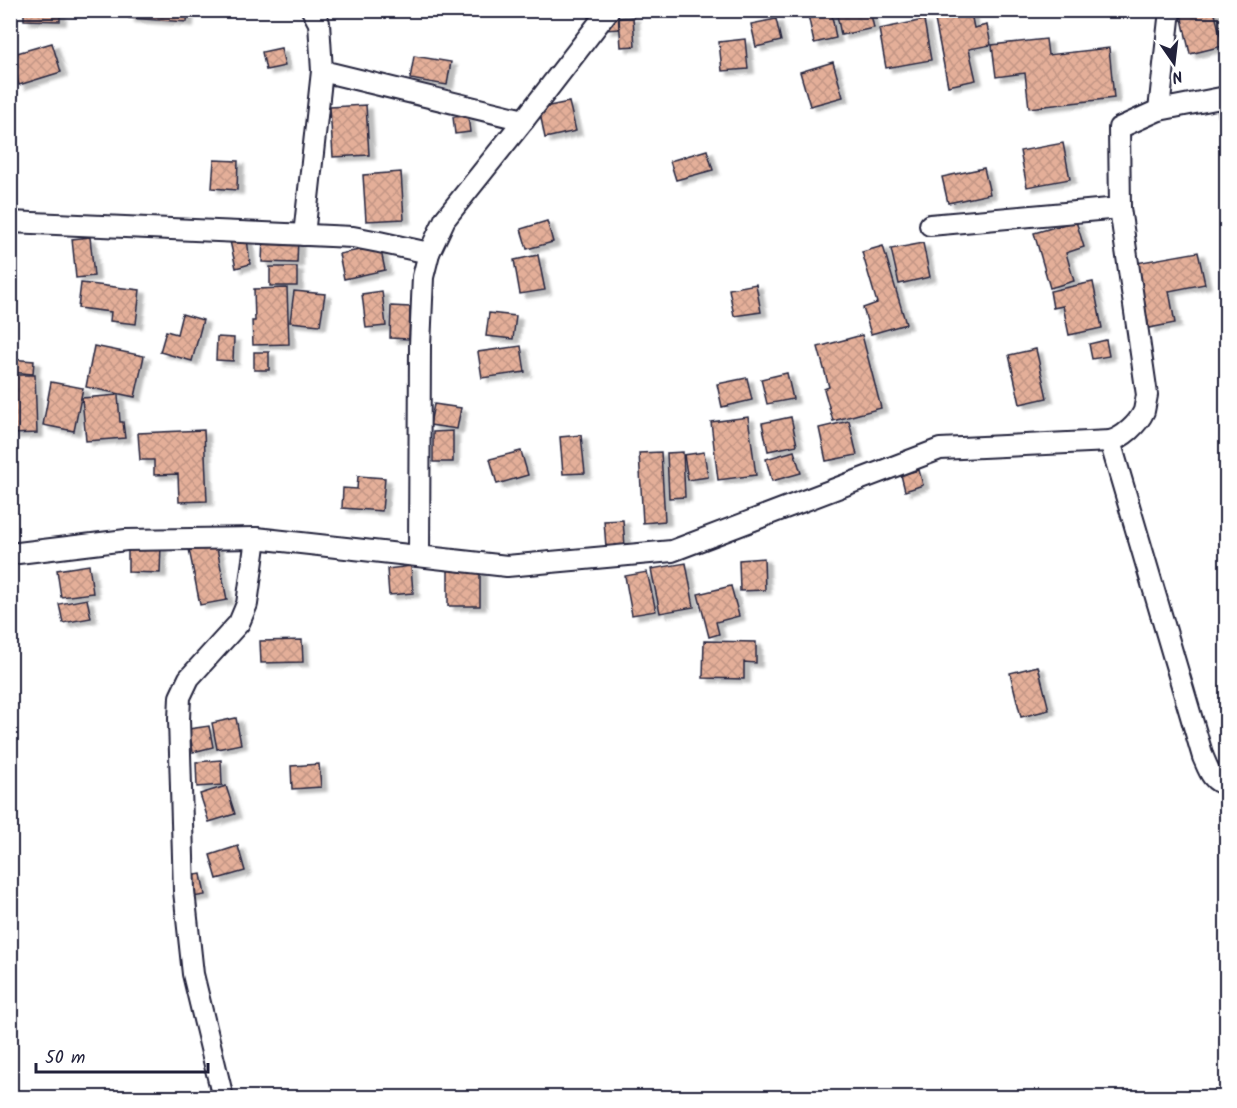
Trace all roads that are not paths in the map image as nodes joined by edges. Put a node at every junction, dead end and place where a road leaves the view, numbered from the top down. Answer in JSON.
{"nodes":[{"id":1,"x":312,"y":10,"type":"edge"},
{"id":2,"x":609,"y":10,"type":"edge"},
{"id":3,"x":1170,"y":10,"type":"edge"},
{"id":4,"x":322,"y":71,"type":"junction"},
{"id":5,"x":1227,"y":97,"type":"edge"},
{"id":6,"x":1159,"y":110,"type":"junction"},
{"id":7,"x":524,"y":120,"type":"junction"},
{"id":8,"x":1120,"y":208,"type":"junction"},
{"id":9,"x":10,"y":222,"type":"edge"},
{"id":10,"x":930,"y":225,"type":"dead end"},
{"id":11,"x":304,"y":235,"type":"junction"},
{"id":12,"x":429,"y":254,"type":"junction"},
{"id":13,"x":1110,"y":441,"type":"junction"},
{"id":14,"x":256,"y":538,"type":"junction"},
{"id":15,"x":10,"y":554,"type":"edge"},
{"id":16,"x":419,"y":556,"type":"junction"},
{"id":17,"x":1227,"y":784,"type":"edge"},
{"id":18,"x":223,"y":1098,"type":"edge"}],
"edges":[{"from":1,"to":4,"type":"street"},
{"from":2,"to":7,"type":"street"},
{"from":3,"to":6,"type":"street"},
{"from":4,"to":7,"type":"street"},
{"from":4,"to":11,"type":"street"},
{"from":5,"to":6,"type":"street"},
{"from":6,"to":8,"type":"street"},
{"from":7,"to":12,"type":"street"},
{"from":8,"to":10,"type":"street"},
{"from":8,"to":13,"type":"street"},
{"from":9,"to":11,"type":"street"},
{"from":11,"to":12,"type":"street"},
{"from":12,"to":16,"type":"street"},
{"from":13,"to":16,"type":"street"},
{"from":13,"to":17,"type":"street"},
{"from":14,"to":15,"type":"street"},
{"from":14,"to":16,"type":"street"},
{"from":14,"to":18,"type":"street"}]}
